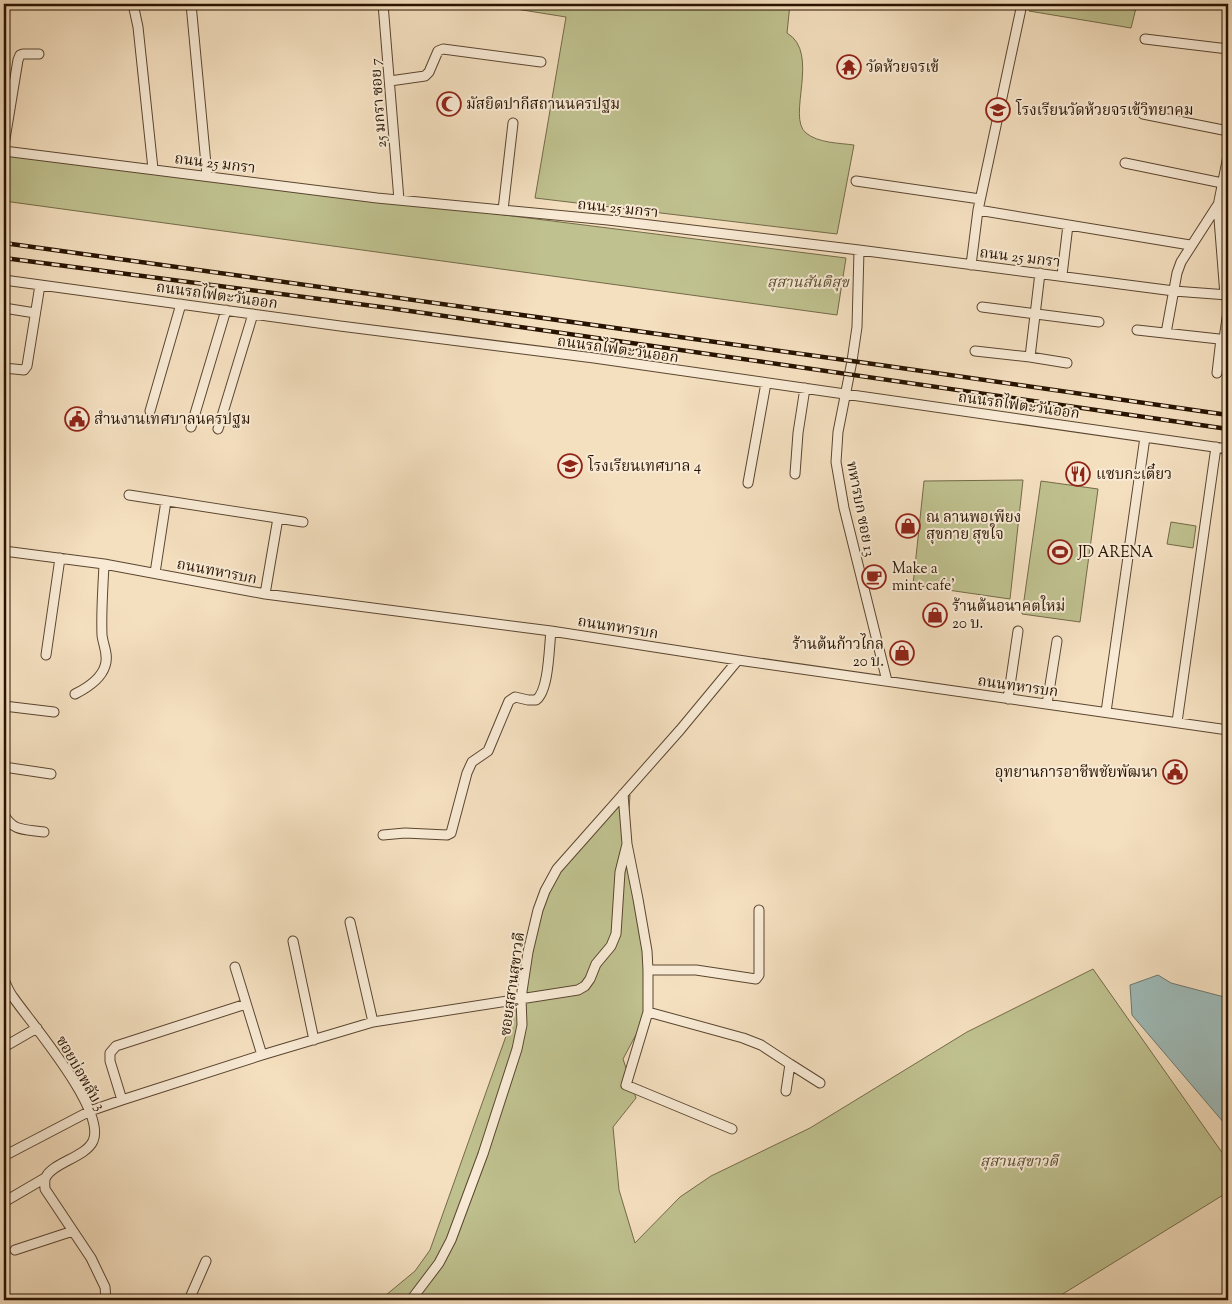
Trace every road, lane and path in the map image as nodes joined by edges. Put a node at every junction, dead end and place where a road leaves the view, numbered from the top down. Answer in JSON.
{"nodes":[{"id":1,"x":134,"y":4,"type":"edge"},
{"id":2,"x":192,"y":4,"type":"edge"},
{"id":3,"x":383,"y":4,"type":"edge"},
{"id":4,"x":1022,"y":4,"type":"edge"},
{"id":5,"x":1145,"y":39,"type":"dead end"},
{"id":6,"x":1228,"y":49,"type":"edge"},
{"id":7,"x":39,"y":54,"type":"dead end"},
{"id":8,"x":541,"y":62,"type":"dead end"},
{"id":9,"x":390,"y":81,"type":"junction"},
{"id":10,"x":1143,"y":114,"type":"dead end"},
{"id":11,"x":513,"y":123,"type":"dead end"},
{"id":12,"x":1228,"y":131,"type":"edge"},
{"id":13,"x":4,"y":145,"type":"edge"},
{"id":14,"x":4,"y":151,"type":"edge"},
{"id":15,"x":1228,"y":156,"type":"edge"},
{"id":16,"x":1125,"y":163,"type":"dead end"},
{"id":17,"x":153,"y":169,"type":"junction"},
{"id":18,"x":207,"y":175,"type":"junction"},
{"id":19,"x":856,"y":181,"type":"dead end"},
{"id":20,"x":1226,"y":184,"type":"edge"},
{"id":21,"x":980,"y":199,"type":"junction"},
{"id":22,"x":399,"y":200,"type":"junction"},
{"id":23,"x":1218,"y":206,"type":"junction"},
{"id":24,"x":503,"y":210,"type":"junction"},
{"id":25,"x":978,"y":210,"type":"junction"},
{"id":26,"x":1068,"y":225,"type":"junction"},
{"id":27,"x":1190,"y":245,"type":"junction"},
{"id":28,"x":859,"y":250,"type":"junction"},
{"id":29,"x":971,"y":265,"type":"junction"},
{"id":30,"x":1040,"y":273,"type":"junction"},
{"id":31,"x":1062,"y":276,"type":"junction"},
{"id":32,"x":4,"y":280,"type":"edge"},
{"id":33,"x":40,"y":285,"type":"junction"},
{"id":34,"x":1174,"y":290,"type":"junction"},
{"id":35,"x":1227,"y":295,"type":"edge"},
{"id":36,"x":181,"y":304,"type":"junction"},
{"id":37,"x":982,"y":307,"type":"dead end"},
{"id":38,"x":4,"y":308,"type":"edge"},
{"id":39,"x":226,"y":310,"type":"junction"},
{"id":40,"x":1228,"y":311,"type":"edge"},
{"id":41,"x":35,"y":313,"type":"junction"},
{"id":42,"x":252,"y":314,"type":"junction"},
{"id":43,"x":1036,"y":314,"type":"junction"},
{"id":44,"x":1099,"y":322,"type":"dead end"},
{"id":45,"x":1137,"y":330,"type":"dead end"},
{"id":46,"x":1166,"y":333,"type":"junction"},
{"id":47,"x":1224,"y":339,"type":"edge"},
{"id":48,"x":975,"y":351,"type":"dead end"},
{"id":49,"x":1030,"y":357,"type":"junction"},
{"id":50,"x":1067,"y":363,"type":"dead end"},
{"id":51,"x":4,"y":368,"type":"edge"},
{"id":52,"x":1217,"y":373,"type":"dead end"},
{"id":53,"x":766,"y":383,"type":"junction"},
{"id":54,"x":805,"y":388,"type":"junction"},
{"id":55,"x":846,"y":394,"type":"junction"},
{"id":56,"x":150,"y":411,"type":"dead end"},
{"id":57,"x":191,"y":427,"type":"dead end"},
{"id":58,"x":218,"y":429,"type":"dead end"},
{"id":59,"x":1145,"y":437,"type":"junction"},
{"id":60,"x":1216,"y":447,"type":"junction"},
{"id":61,"x":1228,"y":448,"type":"edge"},
{"id":62,"x":795,"y":474,"type":"dead end"},
{"id":63,"x":748,"y":483,"type":"dead end"},
{"id":64,"x":129,"y":495,"type":"dead end"},
{"id":65,"x":166,"y":501,"type":"junction"},
{"id":66,"x":278,"y":518,"type":"junction"},
{"id":67,"x":303,"y":522,"type":"dead end"},
{"id":68,"x":4,"y":551,"type":"edge"},
{"id":69,"x":60,"y":558,"type":"junction"},
{"id":70,"x":104,"y":564,"type":"junction"},
{"id":71,"x":155,"y":573,"type":"junction"},
{"id":72,"x":265,"y":594,"type":"junction"},
{"id":73,"x":551,"y":631,"type":"junction"},
{"id":74,"x":1018,"y":632,"type":"dead end"},
{"id":75,"x":1057,"y":641,"type":"dead end"},
{"id":76,"x":46,"y":655,"type":"dead end"},
{"id":77,"x":738,"y":660,"type":"junction"},
{"id":78,"x":886,"y":682,"type":"junction"},
{"id":79,"x":74,"y":694,"type":"dead end"},
{"id":80,"x":1008,"y":699,"type":"junction"},
{"id":81,"x":1048,"y":704,"type":"junction"},
{"id":82,"x":4,"y":706,"type":"edge"},
{"id":83,"x":54,"y":712,"type":"dead end"},
{"id":84,"x":1106,"y":712,"type":"junction"},
{"id":85,"x":1177,"y":722,"type":"junction"},
{"id":86,"x":1228,"y":730,"type":"edge"},
{"id":87,"x":4,"y":767,"type":"edge"},
{"id":88,"x":51,"y":774,"type":"dead end"},
{"id":89,"x":623,"y":794,"type":"junction"},
{"id":90,"x":4,"y":815,"type":"edge"},
{"id":91,"x":44,"y":832,"type":"dead end"},
{"id":92,"x":383,"y":835,"type":"dead end"},
{"id":93,"x":626,"y":844,"type":"junction"},
{"id":94,"x":759,"y":910,"type":"dead end"},
{"id":95,"x":350,"y":922,"type":"dead end"},
{"id":96,"x":292,"y":941,"type":"dead end"},
{"id":97,"x":235,"y":967,"type":"dead end"},
{"id":98,"x":648,"y":970,"type":"junction"},
{"id":99,"x":4,"y":980,"type":"edge"},
{"id":100,"x":8,"y":998,"type":"edge"},
{"id":101,"x":521,"y":998,"type":"junction"},
{"id":102,"x":246,"y":1004,"type":"junction"},
{"id":103,"x":648,"y":1012,"type":"junction"},
{"id":104,"x":372,"y":1022,"type":"junction"},
{"id":105,"x":37,"y":1028,"type":"junction"},
{"id":106,"x":314,"y":1040,"type":"junction"},
{"id":107,"x":4,"y":1047,"type":"edge"},
{"id":108,"x":262,"y":1055,"type":"junction"},
{"id":109,"x":790,"y":1064,"type":"junction"},
{"id":110,"x":820,"y":1083,"type":"dead end"},
{"id":111,"x":786,"y":1092,"type":"dead end"},
{"id":112,"x":122,"y":1100,"type":"junction"},
{"id":113,"x":90,"y":1111,"type":"junction"},
{"id":114,"x":732,"y":1129,"type":"dead end"},
{"id":115,"x":4,"y":1156,"type":"edge"},
{"id":116,"x":45,"y":1178,"type":"junction"},
{"id":117,"x":4,"y":1202,"type":"edge"},
{"id":118,"x":73,"y":1231,"type":"junction"},
{"id":119,"x":15,"y":1250,"type":"dead end"},
{"id":120,"x":206,"y":1261,"type":"dead end"},
{"id":121,"x":106,"y":1300,"type":"edge"},
{"id":122,"x":189,"y":1300,"type":"edge"},
{"id":123,"x":411,"y":1300,"type":"edge"}],
"edges":[{"from":1,"to":17,"type":"street"},
{"from":2,"to":18,"type":"street"},
{"from":3,"to":9,"type":"street","name":"25 มกรา ซอย 7"},
{"from":4,"to":21,"type":"street"},
{"from":5,"to":6,"type":"street"},
{"from":7,"to":13,"type":"street"},
{"from":8,"to":9,"type":"street"},
{"from":9,"to":22,"type":"street","name":"25 มกรา ซอย 7"},
{"from":10,"to":12,"type":"street"},
{"from":11,"to":24,"type":"street"},
{"from":14,"to":17,"type":"street","name":"ถนน 25 มกรา"},
{"from":15,"to":20,"type":"street"},
{"from":16,"to":20,"type":"street"},
{"from":17,"to":18,"type":"street","name":"ถนน 25 มกรา"},
{"from":18,"to":22,"type":"street","name":"ถนน 25 มกรา"},
{"from":19,"to":21,"type":"street"},
{"from":20,"to":23,"type":"street"},
{"from":21,"to":25,"type":"street"},
{"from":22,"to":24,"type":"street","name":"ถนน 25 มกรา"},
{"from":23,"to":27,"type":"street"},
{"from":23,"to":35,"type":"street"},
{"from":24,"to":28,"type":"street","name":"ถนน 25 มกรา"},
{"from":25,"to":26,"type":"street"},
{"from":25,"to":29,"type":"street"},
{"from":26,"to":27,"type":"street"},
{"from":26,"to":31,"type":"street"},
{"from":27,"to":34,"type":"street"},
{"from":28,"to":29,"type":"street","name":"ถนน 25 มกรา"},
{"from":28,"to":55,"type":"street","name":"ทหารบก ซอย 13"},
{"from":29,"to":30,"type":"street","name":"ถนน 25 มกรา"},
{"from":30,"to":31,"type":"street","name":"ถนน 25 มกรา"},
{"from":30,"to":43,"type":"street"},
{"from":31,"to":34,"type":"street","name":"ถนน 25 มกรา"},
{"from":32,"to":33,"type":"street","name":"ถนนรถไฟตะวันออก"},
{"from":33,"to":36,"type":"street","name":"ถนนรถไฟตะวันออก"},
{"from":33,"to":41,"type":"street"},
{"from":34,"to":35,"type":"street","name":"ถนน 25 มกรา"},
{"from":34,"to":46,"type":"street"},
{"from":36,"to":39,"type":"street","name":"ถนนรถไฟตะวันออก"},
{"from":36,"to":56,"type":"street"},
{"from":37,"to":43,"type":"street"},
{"from":38,"to":41,"type":"street"},
{"from":39,"to":42,"type":"street","name":"ถนนรถไฟตะวันออก"},
{"from":39,"to":57,"type":"street"},
{"from":40,"to":47,"type":"street"},
{"from":41,"to":51,"type":"street"},
{"from":42,"to":53,"type":"street","name":"ถนนรถไฟตะวันออก"},
{"from":42,"to":58,"type":"street"},
{"from":43,"to":44,"type":"street"},
{"from":43,"to":49,"type":"street"},
{"from":45,"to":46,"type":"street"},
{"from":46,"to":47,"type":"street"},
{"from":47,"to":52,"type":"street"},
{"from":48,"to":49,"type":"street"},
{"from":49,"to":50,"type":"street"},
{"from":53,"to":54,"type":"street","name":"ถนนรถไฟตะวันออก"},
{"from":53,"to":63,"type":"street"},
{"from":54,"to":55,"type":"street","name":"ถนนรถไฟตะวันออก"},
{"from":54,"to":62,"type":"street"},
{"from":55,"to":59,"type":"street","name":"ถนนรถไฟตะวันออก"},
{"from":55,"to":78,"type":"street","name":"ทหารบก ซอย 13"},
{"from":59,"to":60,"type":"street","name":"ถนนรถไฟตะวันออก"},
{"from":59,"to":84,"type":"street"},
{"from":60,"to":61,"type":"street","name":"ถนนรถไฟตะวันออก"},
{"from":60,"to":85,"type":"street"},
{"from":64,"to":65,"type":"street"},
{"from":65,"to":66,"type":"street"},
{"from":65,"to":71,"type":"street"},
{"from":66,"to":67,"type":"street"},
{"from":66,"to":72,"type":"street"},
{"from":68,"to":69,"type":"street","name":"ถนนทหารบก"},
{"from":69,"to":70,"type":"street","name":"ถนนทหารบก"},
{"from":69,"to":76,"type":"street"},
{"from":70,"to":71,"type":"street","name":"ถนนทหารบก"},
{"from":70,"to":79,"type":"street"},
{"from":71,"to":72,"type":"street","name":"ถนนทหารบก"},
{"from":72,"to":73,"type":"street","name":"ถนนทหารบก"},
{"from":73,"to":77,"type":"street","name":"ถนนทหารบก"},
{"from":73,"to":92,"type":"street"},
{"from":74,"to":80,"type":"street"},
{"from":75,"to":81,"type":"street"},
{"from":77,"to":78,"type":"street","name":"ถนนทหารบก"},
{"from":77,"to":89,"type":"street","name":"ซอยสุสานสุขาวดี"},
{"from":78,"to":80,"type":"street","name":"ถนนทหารบก"},
{"from":80,"to":81,"type":"street","name":"ถนนทหารบก"},
{"from":81,"to":84,"type":"street","name":"ถนนทหารบก"},
{"from":82,"to":83,"type":"street"},
{"from":84,"to":85,"type":"street","name":"ถนนทหารบก"},
{"from":85,"to":86,"type":"street","name":"ถนนทหารบก"},
{"from":87,"to":88,"type":"street"},
{"from":89,"to":93,"type":"street"},
{"from":89,"to":101,"type":"street","name":"ซอยสุสานสุขาวดี"},
{"from":90,"to":91,"type":"street"},
{"from":93,"to":98,"type":"street"},
{"from":93,"to":101,"type":"street"},
{"from":94,"to":98,"type":"street"},
{"from":95,"to":104,"type":"street"},
{"from":96,"to":106,"type":"street"},
{"from":97,"to":102,"type":"street"},
{"from":98,"to":103,"type":"street"},
{"from":99,"to":100,"type":"street","name":"ซอยบ่อพลับ 3"},
{"from":100,"to":105,"type":"street","name":"ซอยบ่อพลับ 3"},
{"from":101,"to":104,"type":"street"},
{"from":101,"to":123,"type":"street","name":"ซอยสุสานสุขาวดี"},
{"from":102,"to":108,"type":"street"},
{"from":102,"to":112,"type":"street"},
{"from":103,"to":109,"type":"street"},
{"from":103,"to":114,"type":"street"},
{"from":104,"to":106,"type":"street"},
{"from":105,"to":107,"type":"street"},
{"from":105,"to":113,"type":"street","name":"ซอยบ่อพลับ 3"},
{"from":106,"to":108,"type":"street"},
{"from":108,"to":112,"type":"street"},
{"from":109,"to":110,"type":"street"},
{"from":109,"to":111,"type":"street"},
{"from":112,"to":113,"type":"street"},
{"from":113,"to":115,"type":"street"},
{"from":113,"to":116,"type":"street","name":"ซอยบ่อพลับ 3"},
{"from":116,"to":117,"type":"street","name":"ซอยบ่อพลับ 3"},
{"from":116,"to":118,"type":"street"},
{"from":118,"to":119,"type":"street"},
{"from":118,"to":121,"type":"street"},
{"from":120,"to":122,"type":"street"}]}
